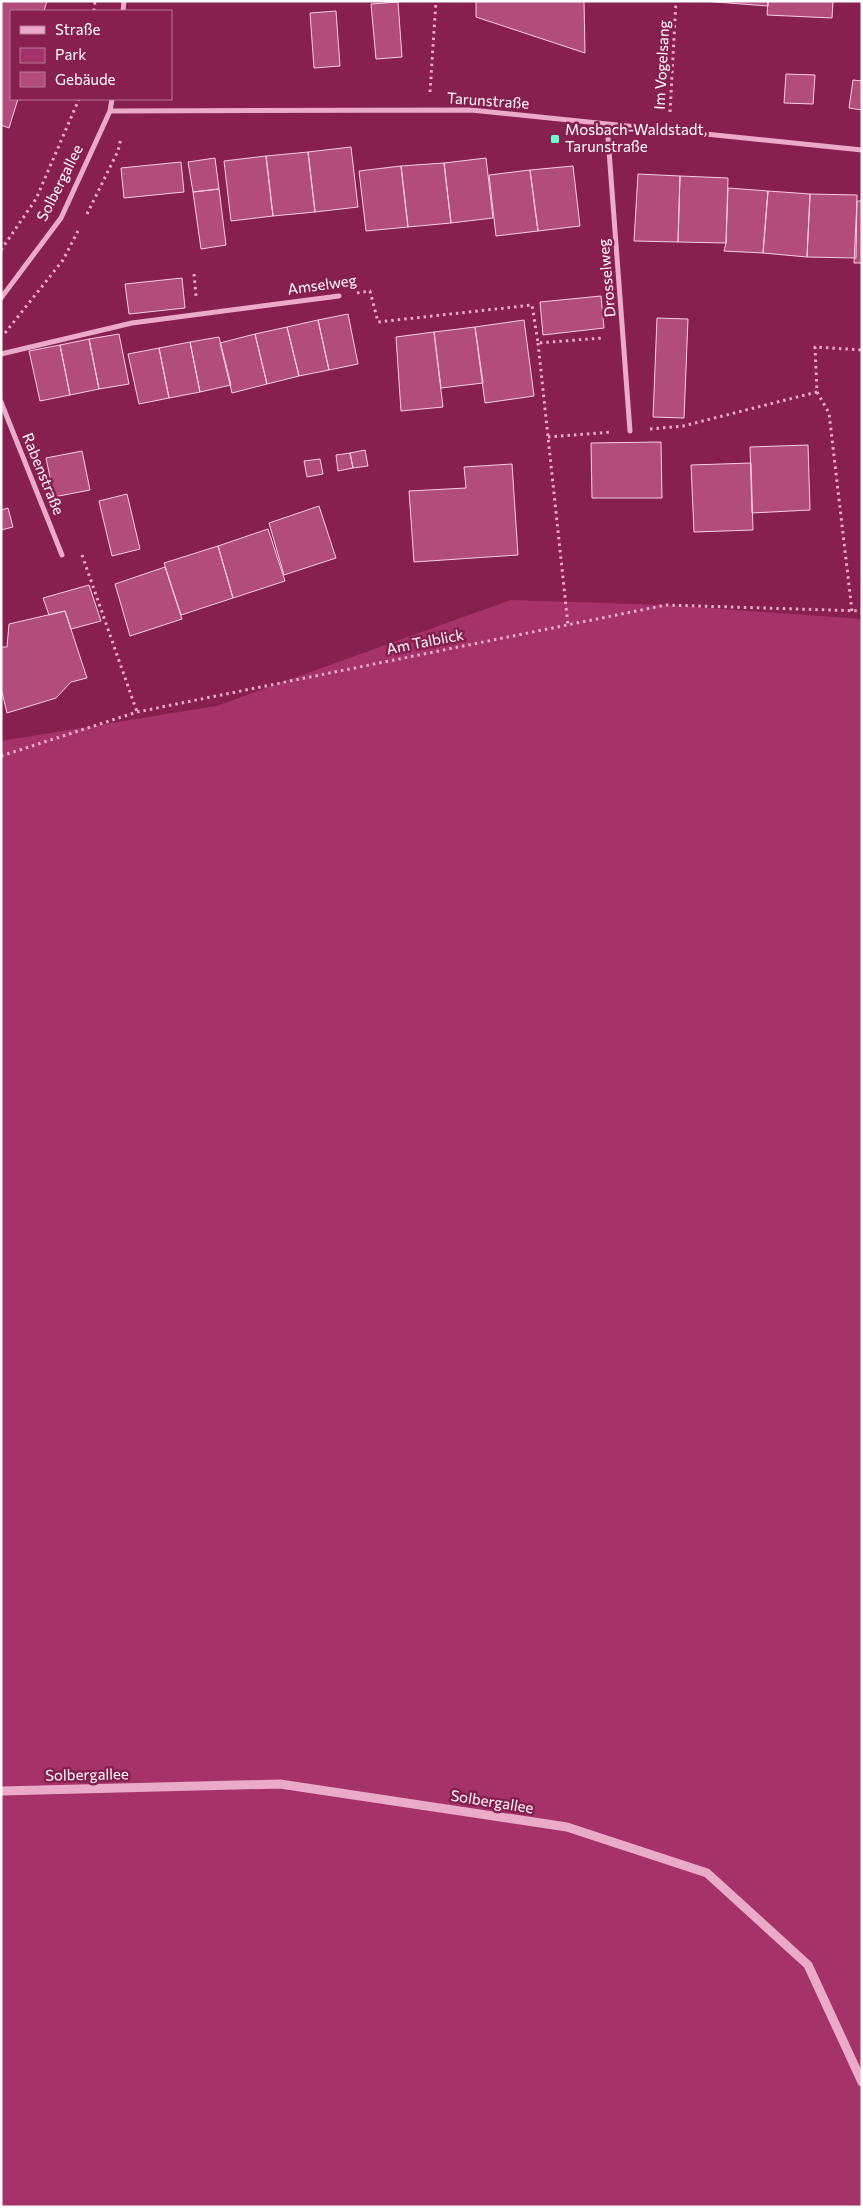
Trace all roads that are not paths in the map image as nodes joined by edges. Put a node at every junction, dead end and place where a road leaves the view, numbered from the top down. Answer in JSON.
{"nodes":[{"id":1,"x":112,"y":100,"type":"edge"},
{"id":2,"x":110,"y":111,"type":"junction"},
{"id":3,"x":607,"y":124,"type":"junction"},
{"id":4,"x":862,"y":150,"type":"edge"},
{"id":5,"x":339,"y":296,"type":"road end"},
{"id":6,"x":1,"y":298,"type":"edge"},
{"id":7,"x":1,"y":354,"type":"edge"},
{"id":8,"x":1,"y":402,"type":"edge"},
{"id":9,"x":630,"y":431,"type":"road end"},
{"id":10,"x":62,"y":555,"type":"road end"},
{"id":11,"x":1,"y":1791,"type":"edge"},
{"id":12,"x":862,"y":2082,"type":"edge"}],
"edges":[{"from":1,"to":2,"type":"street","name":"Solbergallee"},
{"from":2,"to":3,"type":"street","name":"Tarunstraße"},
{"from":2,"to":6,"type":"street","name":"Solbergallee"},
{"from":3,"to":4,"type":"street","name":"Tarunstraße"},
{"from":3,"to":9,"type":"street","name":"Drosselweg"},
{"from":5,"to":7,"type":"street","name":"Amselweg"},
{"from":8,"to":10,"type":"street","name":"Rabenstraße"},
{"from":11,"to":12,"type":"street","name":"Solbergallee"}]}
